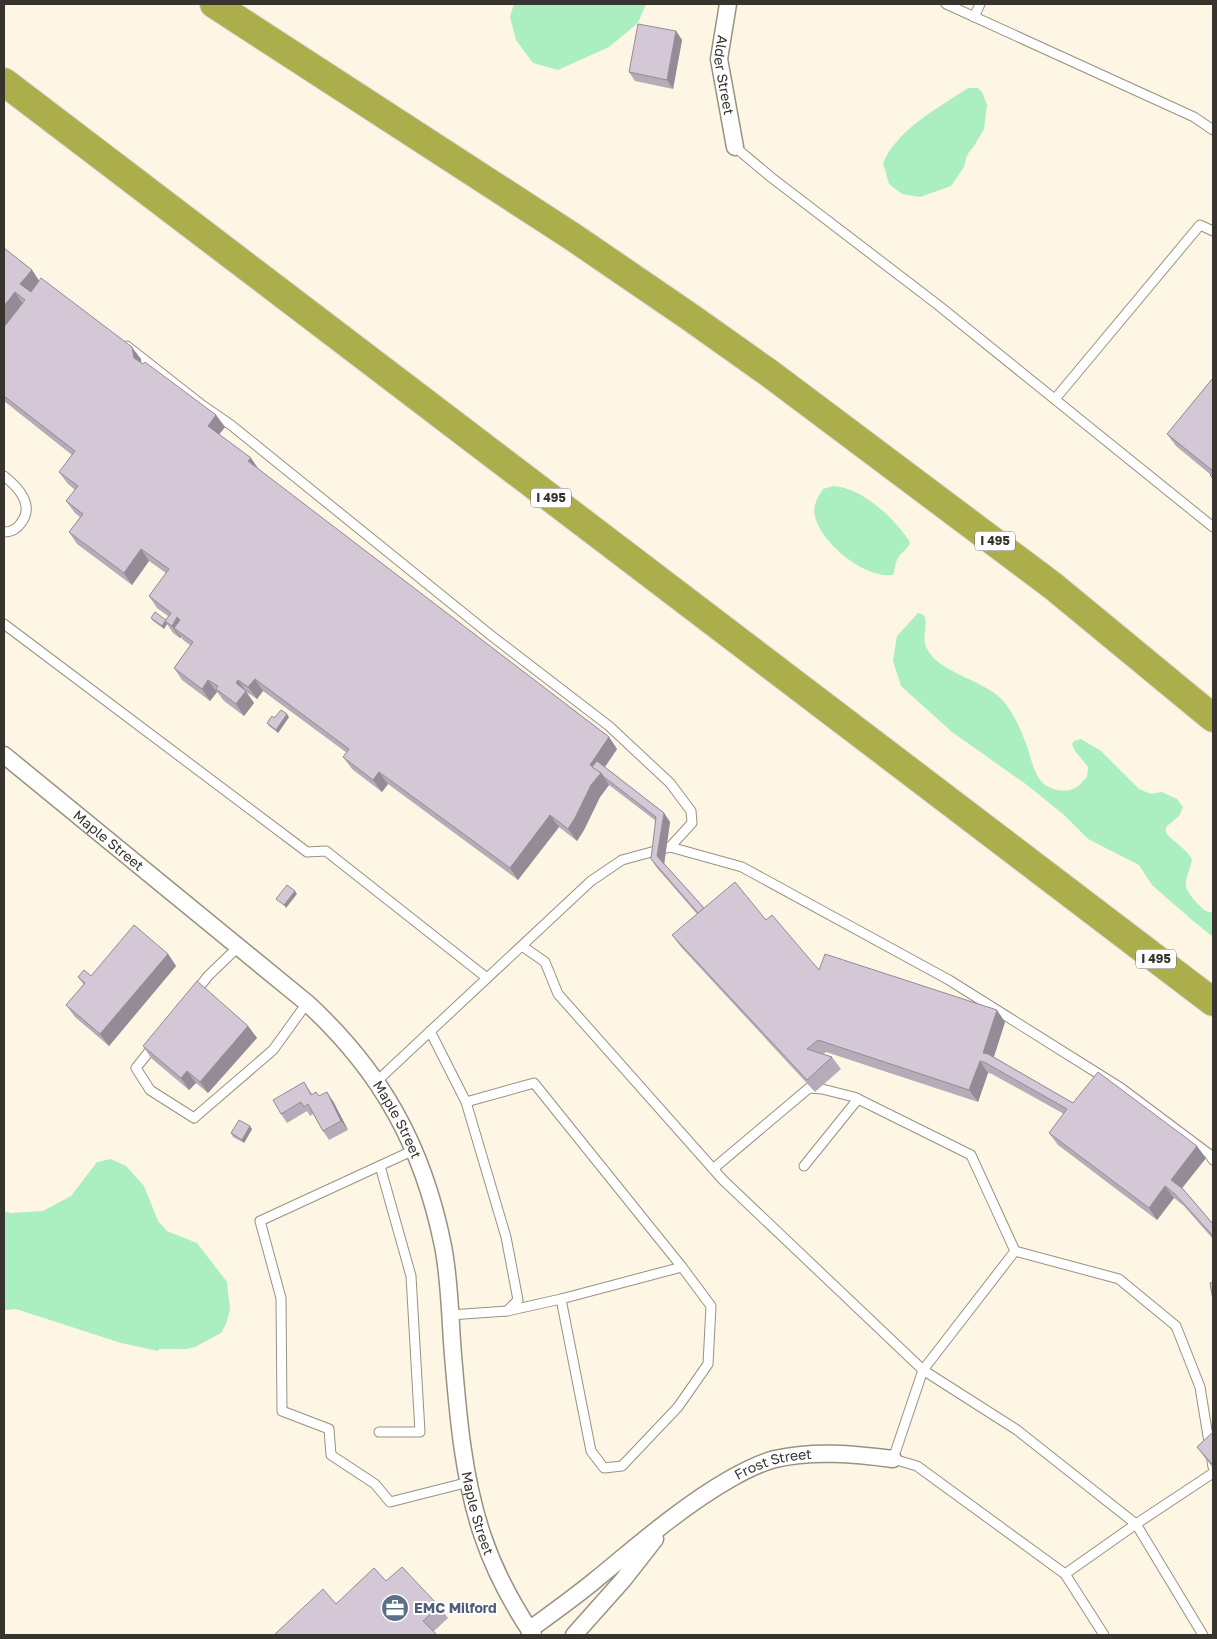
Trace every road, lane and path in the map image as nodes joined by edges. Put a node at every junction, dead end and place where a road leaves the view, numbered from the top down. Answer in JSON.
{"nodes":[{"id":1,"x":214,"y":4,"type":"edge"},
{"id":2,"x":728,"y":4,"type":"edge"},
{"id":3,"x":946,"y":4,"type":"edge"},
{"id":4,"x":980,"y":4,"type":"edge"},
{"id":5,"x":974,"y":17,"type":"junction"},
{"id":6,"x":4,"y":82,"type":"edge"},
{"id":7,"x":1213,"y":130,"type":"edge"},
{"id":8,"x":735,"y":147,"type":"joint"},
{"id":9,"x":1213,"y":230,"type":"edge"},
{"id":10,"x":120,"y":342,"type":"edge"},
{"id":11,"x":1055,"y":399,"type":"junction"},
{"id":12,"x":4,"y":476,"type":"edge"},
{"id":13,"x":1213,"y":527,"type":"edge"},
{"id":14,"x":4,"y":532,"type":"edge"},
{"id":15,"x":4,"y":624,"type":"edge"},
{"id":16,"x":1213,"y":718,"type":"edge"},
{"id":17,"x":4,"y":755,"type":"edge"},
{"id":18,"x":670,"y":848,"type":"junction"},
{"id":19,"x":522,"y":946,"type":"junction"},
{"id":20,"x":238,"y":947,"type":"junction"},
{"id":21,"x":487,"y":978,"type":"junction"},
{"id":22,"x":190,"y":999,"type":"edge"},
{"id":23,"x":1213,"y":1002,"type":"edge"},
{"id":24,"x":307,"y":1003,"type":"junction"},
{"id":25,"x":430,"y":1031,"type":"junction"},
{"id":26,"x":160,"y":1037,"type":"edge"},
{"id":27,"x":377,"y":1081,"type":"junction"},
{"id":28,"x":858,"y":1099,"type":"junction"},
{"id":29,"x":466,"y":1102,"type":"junction"},
{"id":30,"x":414,"y":1150,"type":"junction"},
{"id":31,"x":1213,"y":1160,"type":"edge"},
{"id":32,"x":380,"y":1166,"type":"junction"},
{"id":33,"x":804,"y":1166,"type":"dead end"},
{"id":34,"x":713,"y":1169,"type":"junction"},
{"id":35,"x":1016,"y":1251,"type":"junction"},
{"id":36,"x":682,"y":1267,"type":"junction"},
{"id":37,"x":561,"y":1299,"type":"junction"},
{"id":38,"x":507,"y":1311,"type":"junction"},
{"id":39,"x":450,"y":1315,"type":"junction"},
{"id":40,"x":923,"y":1370,"type":"junction"},
{"id":41,"x":379,"y":1432,"type":"dead end"},
{"id":42,"x":893,"y":1459,"type":"junction"},
{"id":43,"x":1213,"y":1467,"type":"edge"},
{"id":44,"x":1213,"y":1473,"type":"edge"},
{"id":45,"x":469,"y":1482,"type":"junction"},
{"id":46,"x":668,"y":1522,"type":"junction"},
{"id":47,"x":1136,"y":1524,"type":"junction"},
{"id":48,"x":1065,"y":1574,"type":"junction"},
{"id":49,"x":531,"y":1633,"type":"edge"},
{"id":50,"x":574,"y":1635,"type":"edge"},
{"id":51,"x":1104,"y":1635,"type":"edge"},
{"id":52,"x":1203,"y":1635,"type":"edge"}],
"edges":[{"from":1,"to":16,"type":"highway","number":"I 495"},
{"from":2,"to":8,"type":"street","name":"Alder Street"},
{"from":3,"to":5,"type":"lane"},
{"from":4,"to":5,"type":"lane"},
{"from":5,"to":7,"type":"lane"},
{"from":6,"to":23,"type":"highway","number":"I 495"},
{"from":8,"to":11,"type":"lane"},
{"from":9,"to":11,"type":"lane"},
{"from":10,"to":18,"type":"lane"},
{"from":11,"to":13,"type":"lane"},
{"from":12,"to":14,"type":"lane"},
{"from":15,"to":21,"type":"lane"},
{"from":17,"to":20,"type":"street","name":"Maple Street"},
{"from":18,"to":19,"type":"lane"},
{"from":18,"to":31,"type":"lane"},
{"from":19,"to":21,"type":"lane"},
{"from":19,"to":34,"type":"lane"},
{"from":20,"to":22,"type":"lane"},
{"from":20,"to":24,"type":"street","name":"Maple Street"},
{"from":21,"to":25,"type":"lane"},
{"from":24,"to":26,"type":"lane"},
{"from":24,"to":27,"type":"street","name":"Maple Street"},
{"from":25,"to":27,"type":"lane"},
{"from":25,"to":29,"type":"lane"},
{"from":27,"to":30,"type":"street","name":"Maple Street"},
{"from":28,"to":33,"type":"lane"},
{"from":28,"to":34,"type":"lane"},
{"from":28,"to":35,"type":"lane"},
{"from":29,"to":36,"type":"lane"},
{"from":29,"to":38,"type":"lane"},
{"from":30,"to":32,"type":"lane"},
{"from":30,"to":39,"type":"street","name":"Maple Street"},
{"from":32,"to":41,"type":"lane"},
{"from":32,"to":45,"type":"lane"},
{"from":34,"to":40,"type":"lane"},
{"from":35,"to":40,"type":"lane"},
{"from":35,"to":43,"type":"lane"},
{"from":36,"to":37,"type":"lane"},
{"from":36,"to":37,"type":"lane"},
{"from":37,"to":38,"type":"lane"},
{"from":38,"to":39,"type":"lane"},
{"from":39,"to":45,"type":"street","name":"Maple Street"},
{"from":40,"to":42,"type":"lane"},
{"from":40,"to":47,"type":"lane"},
{"from":42,"to":46,"type":"street","name":"Frost Street"},
{"from":42,"to":48,"type":"lane"},
{"from":44,"to":47,"type":"lane"},
{"from":45,"to":49,"type":"street","name":"Maple Street"},
{"from":46,"to":49,"type":"street","name":"Frost Street"},
{"from":46,"to":50,"type":"street","name":"Frost Street"},
{"from":47,"to":48,"type":"lane"},
{"from":47,"to":52,"type":"lane"},
{"from":48,"to":51,"type":"lane"}]}
